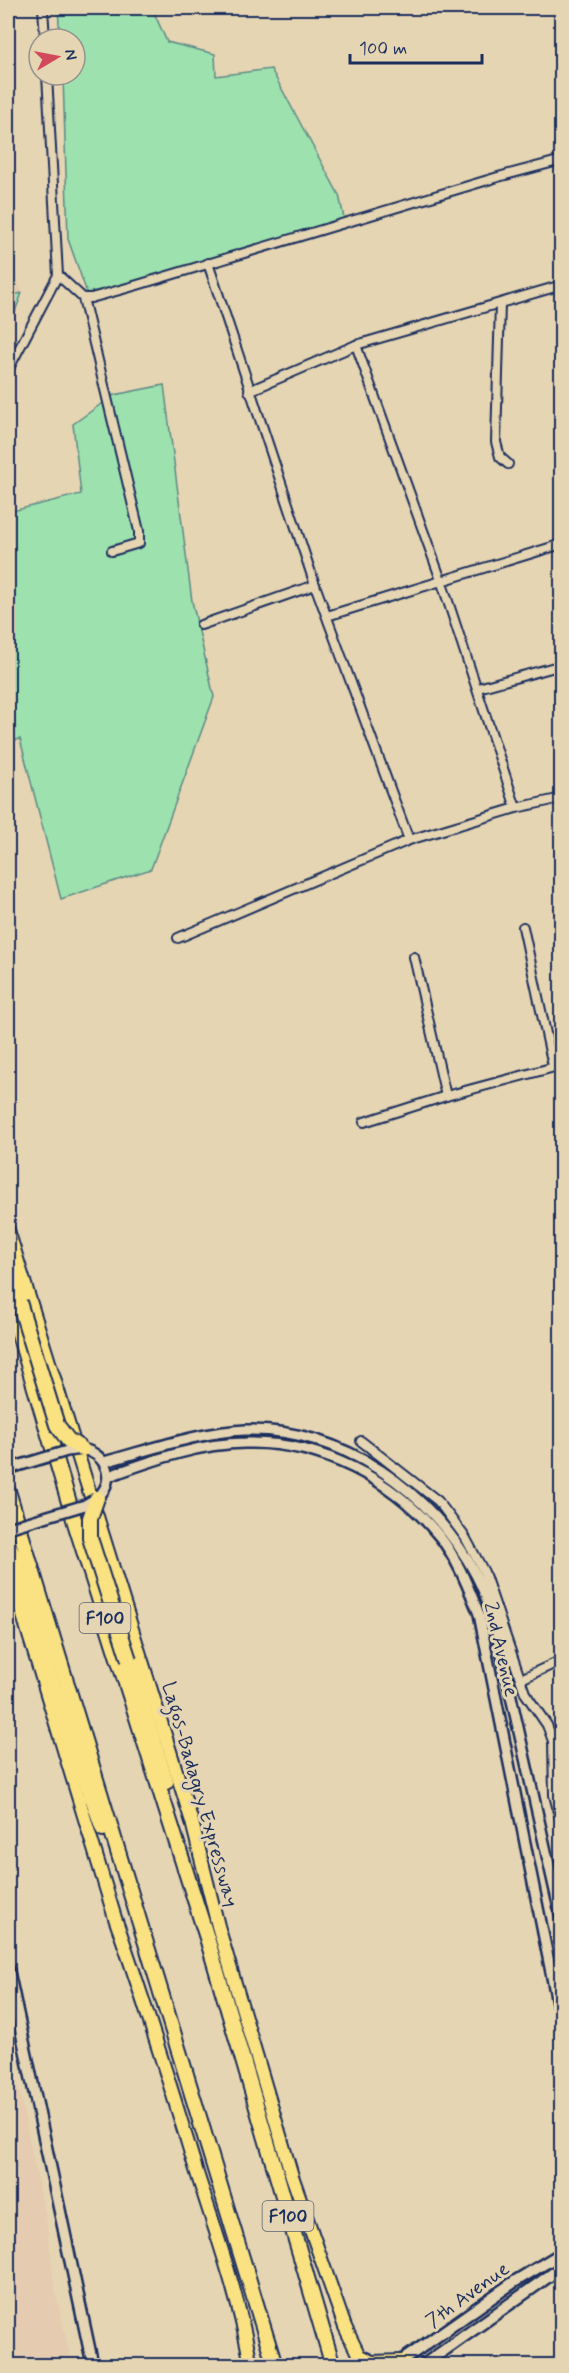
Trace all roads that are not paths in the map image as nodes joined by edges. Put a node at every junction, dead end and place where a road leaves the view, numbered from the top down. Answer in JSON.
{"nodes":[{"id":1,"x":43,"y":8,"type":"edge"},
{"id":2,"x":558,"y":8,"type":"edge"},
{"id":3,"x":561,"y":22,"type":"edge"},
{"id":4,"x":44,"y":27,"type":"edge"},
{"id":5,"x":48,"y":87,"type":"edge"},
{"id":6,"x":561,"y":160,"type":"edge"},
{"id":7,"x":208,"y":263,"type":"junction"},
{"id":8,"x":58,"y":275,"type":"junction"},
{"id":9,"x":561,"y":285,"type":"edge"},
{"id":10,"x":83,"y":297,"type":"junction"},
{"id":11,"x":500,"y":304,"type":"junction"},
{"id":12,"x":356,"y":345,"type":"junction"},
{"id":13,"x":8,"y":370,"type":"edge"},
{"id":14,"x":249,"y":391,"type":"junction"},
{"id":15,"x":508,"y":464,"type":"dead end"},
{"id":16,"x":561,"y":544,"type":"edge"},
{"id":17,"x":111,"y":551,"type":"dead end"},
{"id":18,"x":441,"y":580,"type":"junction"},
{"id":19,"x":315,"y":585,"type":"junction"},
{"id":20,"x":327,"y":616,"type":"junction"},
{"id":21,"x":201,"y":625,"type":"dead end"},
{"id":22,"x":561,"y":665,"type":"edge"},
{"id":23,"x":478,"y":688,"type":"junction"},
{"id":24,"x":561,"y":798,"type":"edge"},
{"id":25,"x":516,"y":808,"type":"junction"},
{"id":26,"x":409,"y":840,"type":"junction"},
{"id":27,"x":523,"y":927,"type":"dead end"},
{"id":28,"x":178,"y":938,"type":"dead end"},
{"id":29,"x":414,"y":957,"type":"dead end"},
{"id":30,"x":557,"y":1066,"type":"edge"},
{"id":31,"x":446,"y":1096,"type":"junction"},
{"id":32,"x":364,"y":1122,"type":"dead end"},
{"id":33,"x":8,"y":1230,"type":"edge"},
{"id":34,"x":8,"y":1265,"type":"edge"},
{"id":35,"x":13,"y":1299,"type":"edge"},
{"id":36,"x":361,"y":1441,"type":"dead end"},
{"id":37,"x":82,"y":1449,"type":"junction"},
{"id":38,"x":104,"y":1462,"type":"junction"},
{"id":39,"x":8,"y":1469,"type":"edge"},
{"id":40,"x":109,"y":1476,"type":"junction"},
{"id":41,"x":8,"y":1491,"type":"edge"},
{"id":42,"x":98,"y":1498,"type":"junction"},
{"id":43,"x":8,"y":1528,"type":"edge"},
{"id":44,"x":8,"y":1544,"type":"edge"},
{"id":45,"x":8,"y":1566,"type":"edge"},
{"id":46,"x":561,"y":1660,"type":"edge"},
{"id":47,"x":521,"y":1679,"type":"junction"},
{"id":48,"x":561,"y":1826,"type":"edge"},
{"id":49,"x":561,"y":1922,"type":"edge"},
{"id":50,"x":207,"y":1938,"type":"junction"},
{"id":51,"x":145,"y":1940,"type":"junction"},
{"id":52,"x":8,"y":1969,"type":"edge"},
{"id":53,"x":8,"y":1995,"type":"edge"},
{"id":54,"x":561,"y":2027,"type":"edge"},
{"id":55,"x":561,"y":2253,"type":"edge"},
{"id":56,"x":561,"y":2267,"type":"edge"},
{"id":57,"x":363,"y":2361,"type":"edge"},
{"id":58,"x":399,"y":2363,"type":"edge"},
{"id":59,"x":88,"y":2366,"type":"edge"},
{"id":60,"x":93,"y":2366,"type":"edge"},
{"id":61,"x":250,"y":2366,"type":"edge"},
{"id":62,"x":274,"y":2366,"type":"edge"},
{"id":63,"x":333,"y":2366,"type":"edge"},
{"id":64,"x":422,"y":2366,"type":"edge"}],
"edges":[{"from":1,"to":4,"type":"street"},
{"from":2,"to":3,"type":"street"},
{"from":5,"to":8,"type":"street"},
{"from":6,"to":7,"type":"street"},
{"from":7,"to":10,"type":"street"},
{"from":7,"to":14,"type":"street"},
{"from":8,"to":10,"type":"street"},
{"from":8,"to":13,"type":"street"},
{"from":9,"to":11,"type":"street"},
{"from":10,"to":17,"type":"street"},
{"from":11,"to":12,"type":"street"},
{"from":11,"to":15,"type":"street"},
{"from":12,"to":14,"type":"street"},
{"from":12,"to":18,"type":"street"},
{"from":14,"to":19,"type":"street"},
{"from":16,"to":18,"type":"street"},
{"from":18,"to":20,"type":"street"},
{"from":18,"to":23,"type":"street"},
{"from":19,"to":20,"type":"street"},
{"from":19,"to":21,"type":"street"},
{"from":20,"to":26,"type":"street"},
{"from":22,"to":23,"type":"street"},
{"from":23,"to":25,"type":"street"},
{"from":24,"to":25,"type":"street"},
{"from":25,"to":26,"type":"street"},
{"from":26,"to":28,"type":"street"},
{"from":27,"to":30,"type":"street"},
{"from":29,"to":31,"type":"street"},
{"from":30,"to":31,"type":"street"},
{"from":31,"to":32,"type":"street"},
{"from":33,"to":57,"type":"main road","name":"Lagos-Badagry Expressway"},
{"from":34,"to":35,"type":"highway"},
{"from":35,"to":37,"type":"highway","bridge":true},
{"from":35,"to":50,"type":"highway","name":"Lagos-Badagry Expressway","number":"F100"},
{"from":36,"to":47,"type":"street"},
{"from":37,"to":38,"type":"street"},
{"from":37,"to":39,"type":"street","bridge":true},
{"from":38,"to":40,"type":"street"},
{"from":38,"to":49,"type":"street","name":"2nd Avenue"},
{"from":40,"to":42,"type":"street"},
{"from":40,"to":54,"type":"street","name":"2nd Avenue"},
{"from":41,"to":51,"type":"highway","number":"F100"},
{"from":42,"to":43,"type":"street","bridge":true},
{"from":42,"to":50,"type":"highway","bridge":true},
{"from":44,"to":51,"type":"highway"},
{"from":45,"to":61,"type":"main road"},
{"from":46,"to":47,"type":"street"},
{"from":47,"to":48,"type":"street"},
{"from":50,"to":63,"type":"highway","name":"Lagos-Badagry Expressway","number":"F100"},
{"from":51,"to":62,"type":"highway","number":"F100"},
{"from":52,"to":60,"type":"main road"},
{"from":53,"to":59,"type":"main road"},
{"from":55,"to":58,"type":"main road","name":"7th Avenue"},
{"from":56,"to":64,"type":"main road"},
{"from":57,"to":58,"type":"main road"}]}
